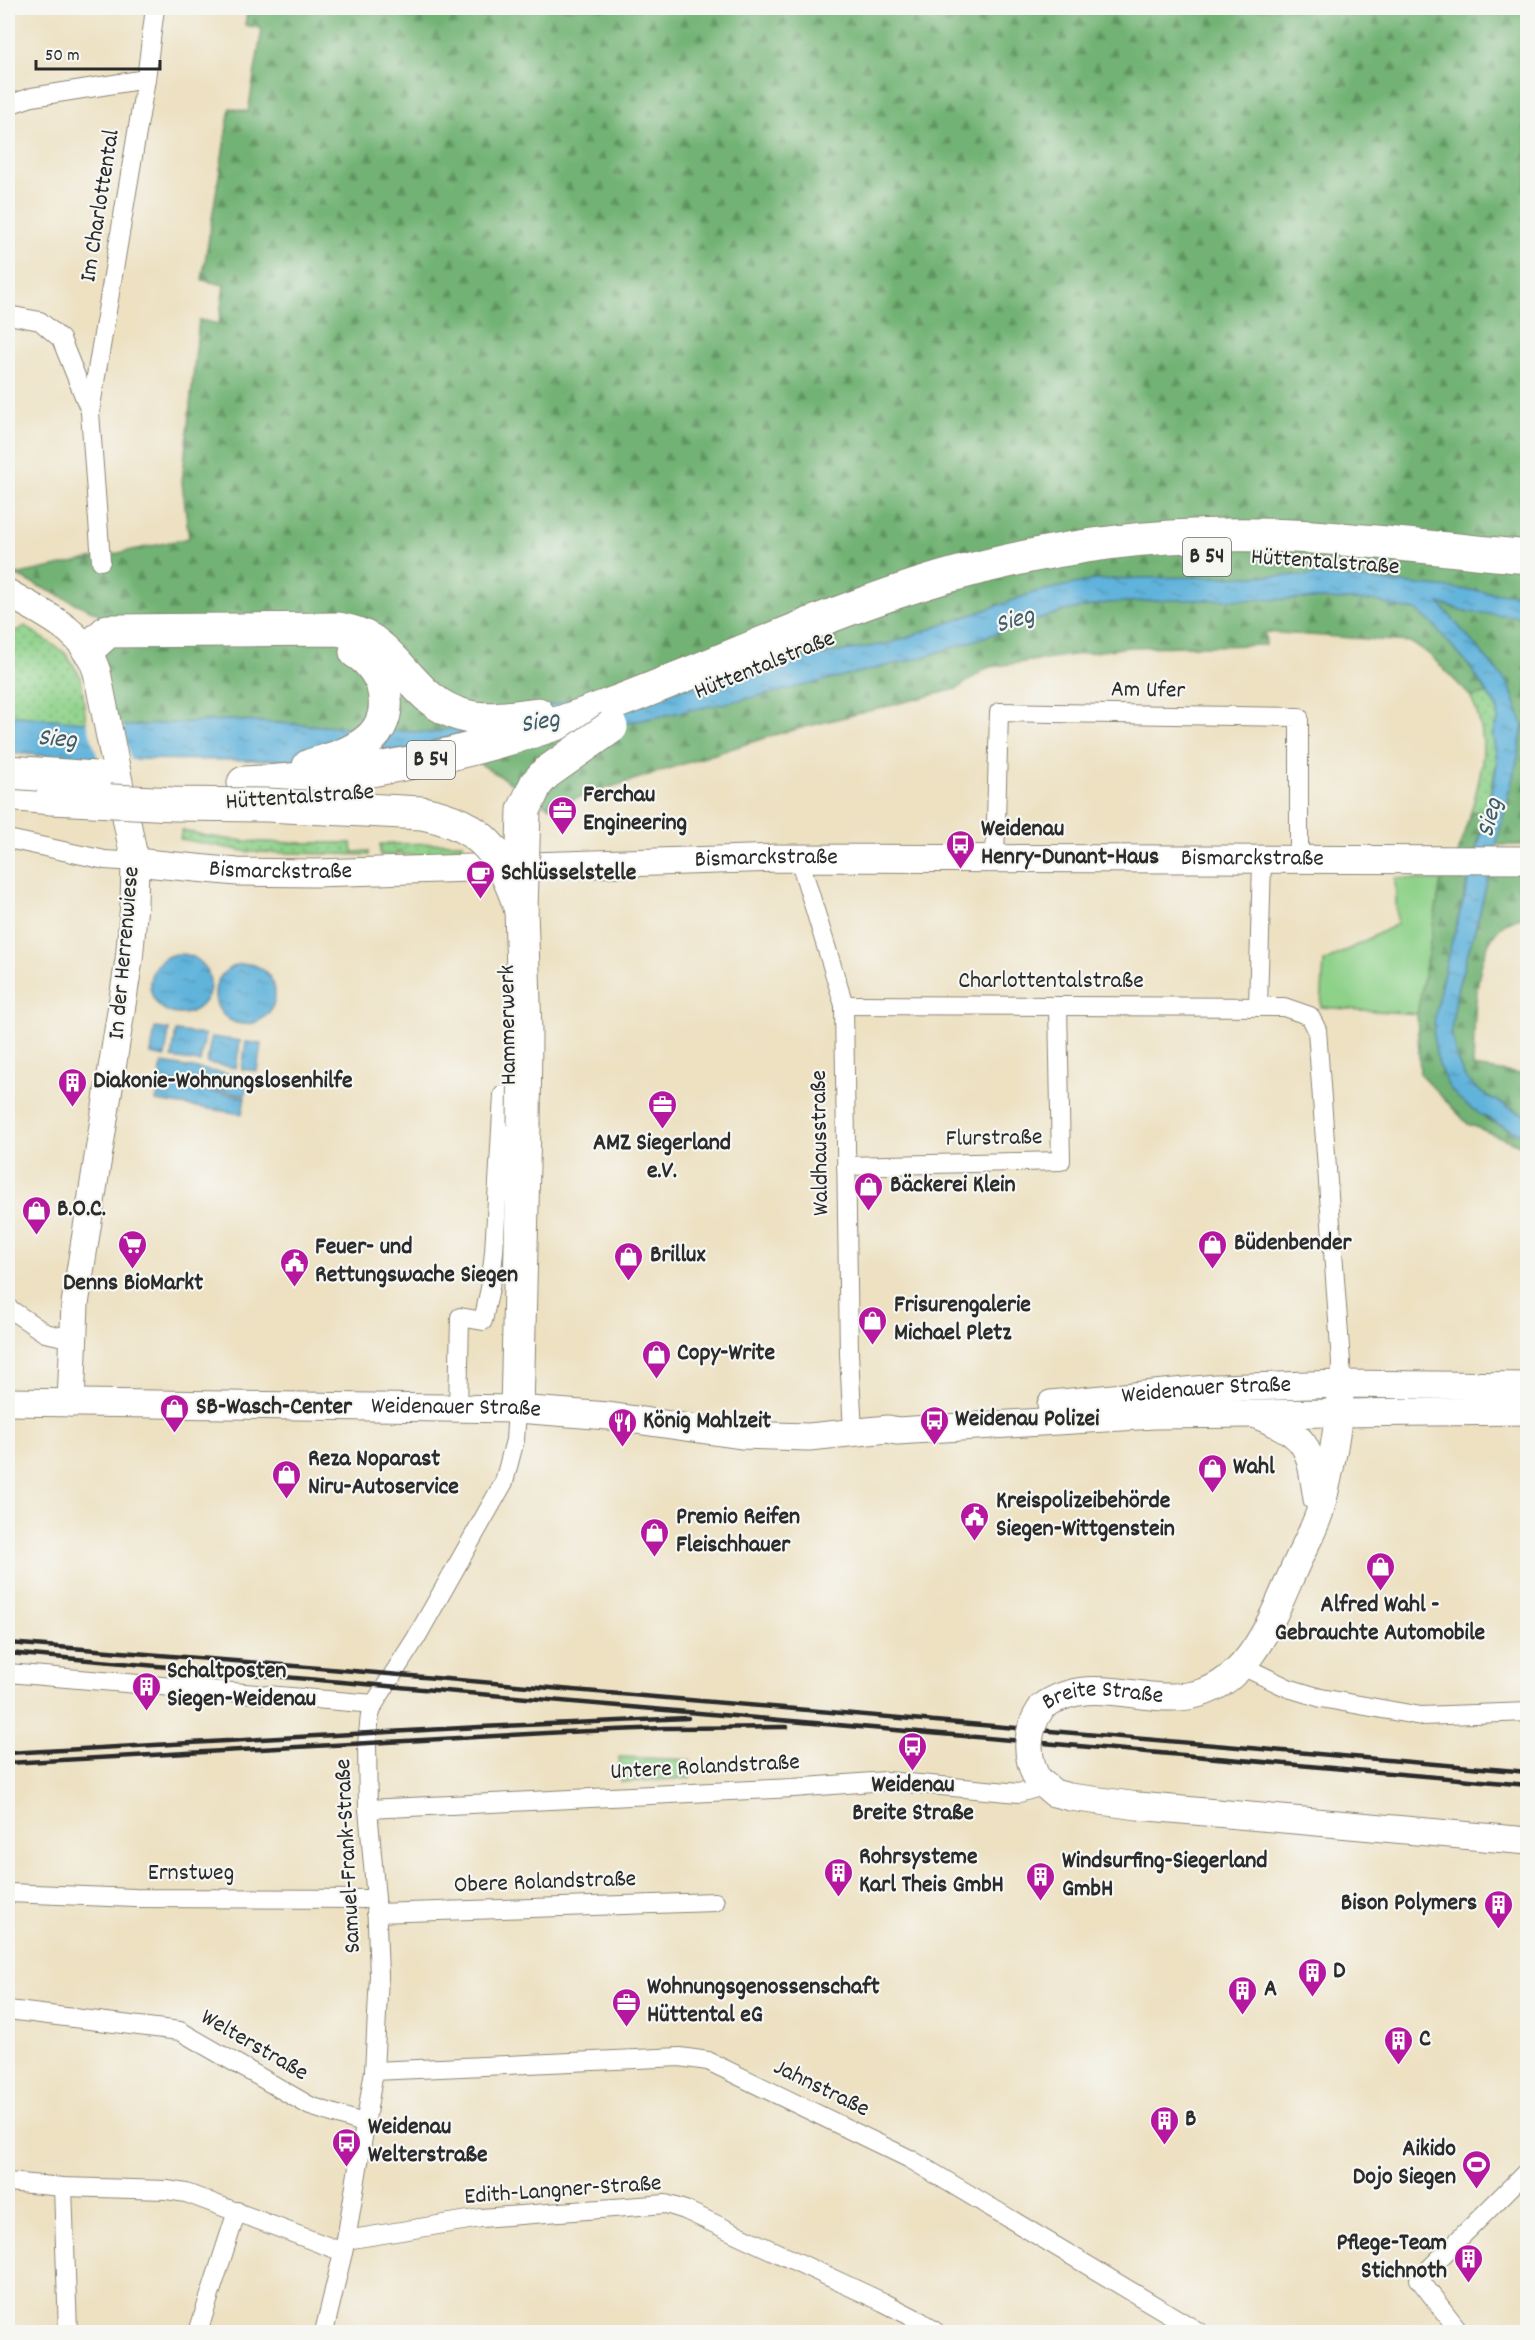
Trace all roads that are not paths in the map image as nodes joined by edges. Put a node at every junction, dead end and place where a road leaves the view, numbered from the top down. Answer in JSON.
{"nodes":[{"id":1,"x":155,"y":8,"type":"edge"},
{"id":2,"x":146,"y":79,"type":"junction"},
{"id":3,"x":8,"y":105,"type":"edge"},
{"id":4,"x":8,"y":315,"type":"edge"},
{"id":5,"x":90,"y":412,"type":"junction"},
{"id":6,"x":1527,"y":557,"type":"edge"},
{"id":7,"x":101,"y":561,"type":"dead end"},
{"id":8,"x":1527,"y":579,"type":"edge"},
{"id":9,"x":8,"y":593,"type":"edge"},
{"id":10,"x":88,"y":649,"type":"junction"},
{"id":11,"x":395,"y":679,"type":"junction"},
{"id":12,"x":611,"y":716,"type":"junction"},
{"id":13,"x":8,"y":772,"type":"edge"},
{"id":14,"x":244,"y":783,"type":"junction"},
{"id":15,"x":8,"y":794,"type":"edge"},
{"id":16,"x":267,"y":805,"type":"junction"},
{"id":17,"x":8,"y":839,"type":"edge"},
{"id":18,"x":799,"y":858,"type":"junction"},
{"id":19,"x":995,"y":859,"type":"junction"},
{"id":20,"x":1522,"y":860,"type":"edge"},
{"id":21,"x":1262,"y":861,"type":"junction"},
{"id":22,"x":1299,"y":861,"type":"junction"},
{"id":23,"x":135,"y":862,"type":"junction"},
{"id":24,"x":527,"y":866,"type":"junction"},
{"id":25,"x":521,"y":910,"type":"junction"},
{"id":26,"x":844,"y":1005,"type":"junction"},
{"id":27,"x":1058,"y":1006,"type":"junction"},
{"id":28,"x":1258,"y":1007,"type":"junction"},
{"id":29,"x":846,"y":1166,"type":"junction"},
{"id":30,"x":8,"y":1308,"type":"edge"},
{"id":31,"x":73,"y":1339,"type":"junction"},
{"id":32,"x":1341,"y":1384,"type":"junction"},
{"id":33,"x":1527,"y":1386,"type":"edge"},
{"id":34,"x":16,"y":1402,"type":"edge"},
{"id":35,"x":71,"y":1403,"type":"junction"},
{"id":36,"x":1154,"y":1404,"type":"junction"},
{"id":37,"x":458,"y":1409,"type":"junction"},
{"id":38,"x":516,"y":1409,"type":"junction"},
{"id":39,"x":1527,"y":1411,"type":"edge"},
{"id":40,"x":1339,"y":1412,"type":"junction"},
{"id":41,"x":1252,"y":1413,"type":"junction"},
{"id":42,"x":853,"y":1433,"type":"junction"},
{"id":43,"x":1319,"y":1514,"type":"junction"},
{"id":44,"x":1242,"y":1666,"type":"junction"},
{"id":45,"x":8,"y":1673,"type":"edge"},
{"id":46,"x":374,"y":1704,"type":"junction"},
{"id":47,"x":1527,"y":1712,"type":"edge"},
{"id":48,"x":1040,"y":1783,"type":"junction"},
{"id":49,"x":368,"y":1809,"type":"junction"},
{"id":50,"x":1527,"y":1841,"type":"edge"},
{"id":51,"x":8,"y":1893,"type":"edge"},
{"id":52,"x":715,"y":1902,"type":"dead end"},
{"id":53,"x":376,"y":1906,"type":"junction"},
{"id":54,"x":8,"y":2010,"type":"edge"},
{"id":55,"x":374,"y":2071,"type":"junction"},
{"id":56,"x":366,"y":2124,"type":"junction"},
{"id":57,"x":1527,"y":2170,"type":"edge"},
{"id":58,"x":8,"y":2182,"type":"edge"},
{"id":59,"x":63,"y":2187,"type":"junction"},
{"id":60,"x":237,"y":2211,"type":"junction"},
{"id":61,"x":345,"y":2246,"type":"junction"},
{"id":62,"x":68,"y":2332,"type":"edge"},
{"id":63,"x":198,"y":2332,"type":"edge"},
{"id":64,"x":324,"y":2332,"type":"edge"},
{"id":65,"x":936,"y":2332,"type":"edge"},
{"id":66,"x":1199,"y":2332,"type":"edge"},
{"id":67,"x":1460,"y":2332,"type":"edge"}],
"edges":[{"from":1,"to":2,"type":"street","name":"Im Charlottental"},
{"from":2,"to":3,"type":"street"},
{"from":2,"to":5,"type":"street","name":"Im Charlottental"},
{"from":4,"to":5,"type":"street","name":"Im Charlottental"},
{"from":5,"to":7,"type":"street","name":"Im Charlottental"},
{"from":6,"to":12,"type":"highway","name":"Hüttentalstraße","number":"B 54"},
{"from":8,"to":12,"type":"highway","name":"Hüttentalstraße","number":"B 54"},
{"from":9,"to":10,"type":"street"},
{"from":10,"to":11,"type":"highway"},
{"from":10,"to":23,"type":"street","name":"In der Herrenwiese"},
{"from":11,"to":12,"type":"highway"},
{"from":11,"to":14,"type":"highway"},
{"from":12,"to":14,"type":"highway","name":"Hüttentalstraße","number":"B 54"},
{"from":12,"to":16,"type":"highway","name":"Hüttentalstraße","number":"B 54","bridge":true},
{"from":12,"to":25,"type":"highway","bridge":true},
{"from":13,"to":14,"type":"highway","name":"Hüttentalstraße","number":"B 54","bridge":true},
{"from":15,"to":16,"type":"highway","name":"Hüttentalstraße","number":"B 54","bridge":true},
{"from":16,"to":25,"type":"highway","bridge":true},
{"from":17,"to":23,"type":"street","name":"Bismarckstraße"},
{"from":18,"to":19,"type":"street","name":"Bismarckstraße"},
{"from":18,"to":24,"type":"street","name":"Bismarckstraße"},
{"from":18,"to":26,"type":"street","name":"Waldhausstraße"},
{"from":19,"to":21,"type":"street","name":"Bismarckstraße"},
{"from":19,"to":22,"type":"street","name":"Am Ufer"},
{"from":20,"to":22,"type":"street","name":"Bismarckstraße"},
{"from":21,"to":22,"type":"street","name":"Bismarckstraße"},
{"from":21,"to":28,"type":"street"},
{"from":23,"to":24,"type":"street","name":"Bismarckstraße"},
{"from":23,"to":31,"type":"street","name":"In der Herrenwiese"},
{"from":24,"to":37,"type":"street","name":"Hammerwerk"},
{"from":25,"to":38,"type":"highway","bridge":true},
{"from":26,"to":27,"type":"street","name":"Charlottentalstraße"},
{"from":26,"to":29,"type":"street","name":"Waldhausstraße"},
{"from":27,"to":28,"type":"street","name":"Charlottentalstraße"},
{"from":27,"to":29,"type":"street","name":"Flurstraße"},
{"from":28,"to":32,"type":"street","name":"Charlottentalstraße"},
{"from":29,"to":42,"type":"street","name":"Waldhausstraße"},
{"from":30,"to":31,"type":"street"},
{"from":31,"to":35,"type":"street","name":"In der Herrenwiese"},
{"from":32,"to":33,"type":"street","name":"Weidenauer Straße"},
{"from":32,"to":36,"type":"street","name":"Weidenauer Straße"},
{"from":32,"to":40,"type":"street","name":"Breite Straße"},
{"from":34,"to":35,"type":"street","name":"Weidenauer Straße"},
{"from":35,"to":37,"type":"street","name":"Weidenauer Straße"},
{"from":36,"to":41,"type":"street","name":"Weidenauer Straße"},
{"from":36,"to":42,"type":"street","name":"Weidenauer Straße"},
{"from":37,"to":38,"type":"street","name":"Weidenauer Straße"},
{"from":38,"to":42,"type":"street","name":"Weidenauer Straße"},
{"from":38,"to":46,"type":"street","name":"Samuel-Frank-Straße"},
{"from":39,"to":40,"type":"street","name":"Weidenauer Straße"},
{"from":40,"to":41,"type":"street","name":"Weidenauer Straße"},
{"from":40,"to":43,"type":"street","name":"Breite Straße"},
{"from":41,"to":43,"type":"street"},
{"from":43,"to":44,"type":"street","name":"Breite Straße"},
{"from":44,"to":47,"type":"street"},
{"from":44,"to":48,"type":"street","name":"Breite Straße","bridge":true},
{"from":45,"to":46,"type":"street"},
{"from":46,"to":49,"type":"street","name":"Samuel-Frank-Straße"},
{"from":48,"to":49,"type":"street","name":"Untere Rolandstraße"},
{"from":48,"to":50,"type":"street"},
{"from":49,"to":53,"type":"street","name":"Samuel-Frank-Straße"},
{"from":51,"to":53,"type":"street","name":"Ernstweg"},
{"from":52,"to":53,"type":"street","name":"Obere Rolandstraße"},
{"from":53,"to":55,"type":"street","name":"Samuel-Frank-Straße"},
{"from":54,"to":56,"type":"street","name":"Welterstraße"},
{"from":55,"to":56,"type":"street","name":"Samuel-Frank-Straße"},
{"from":55,"to":66,"type":"street","name":"Jahnstraße"},
{"from":56,"to":61,"type":"street","name":"Samuel-Frank-Straße"},
{"from":57,"to":67,"type":"street"},
{"from":58,"to":59,"type":"street"},
{"from":59,"to":60,"type":"street"},
{"from":59,"to":62,"type":"street"},
{"from":60,"to":61,"type":"street"},
{"from":60,"to":63,"type":"street"},
{"from":61,"to":64,"type":"street","name":"Samuel-Frank-Straße"},
{"from":61,"to":65,"type":"street","name":"Edith-Langner-Straße"}]}
